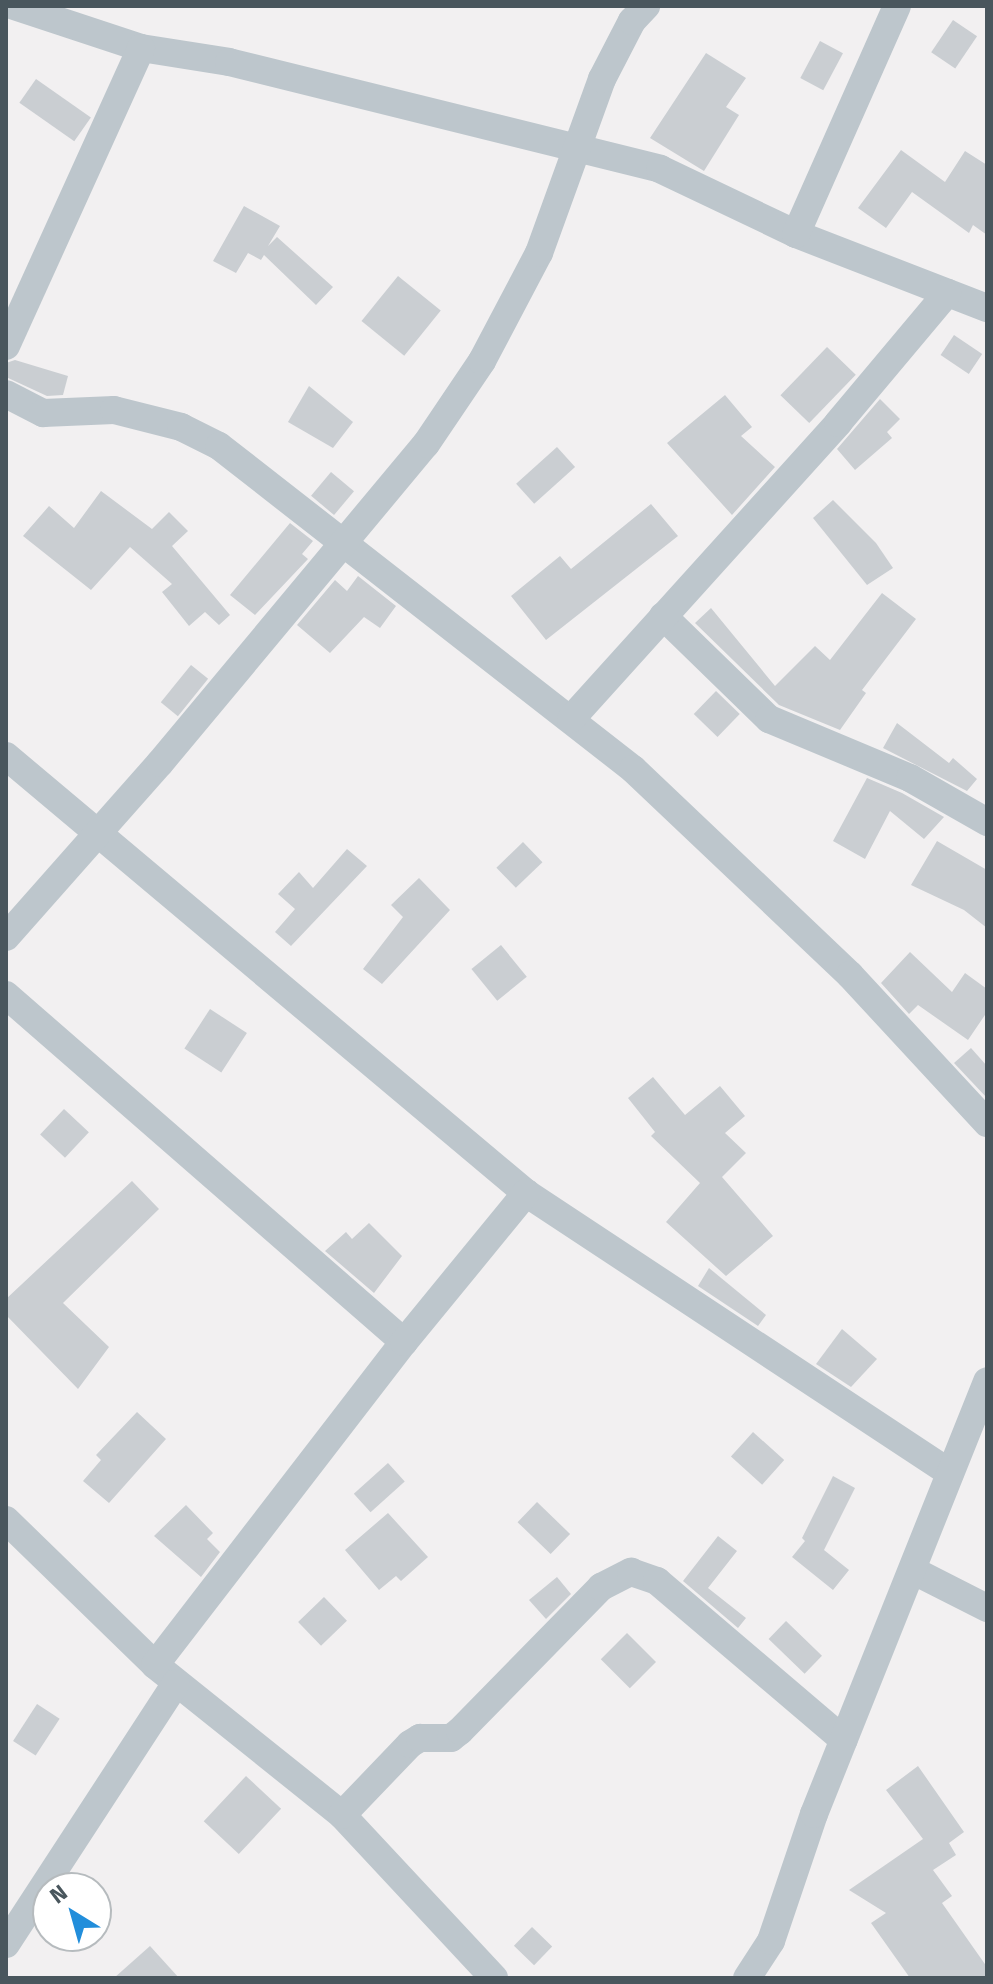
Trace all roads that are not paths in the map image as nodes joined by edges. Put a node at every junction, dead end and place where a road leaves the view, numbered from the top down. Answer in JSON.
{"nodes":[{"id":1,"x":14,"y":6,"type":"edge"},
{"id":2,"x":646,"y":6,"type":"edge"},
{"id":3,"x":897,"y":6,"type":"edge"},
{"id":4,"x":141,"y":48,"type":"junction"},
{"id":5,"x":580,"y":150,"type":"junction"},
{"id":6,"x":796,"y":234,"type":"junction"},
{"id":7,"x":947,"y":293,"type":"junction"},
{"id":8,"x":987,"y":308,"type":"edge"},
{"id":9,"x":6,"y":346,"type":"edge"},
{"id":10,"x":6,"y":394,"type":"edge"},
{"id":11,"x":346,"y":541,"type":"junction"},
{"id":12,"x":663,"y":616,"type":"junction"},
{"id":13,"x":571,"y":719,"type":"junction"},
{"id":14,"x":6,"y":756,"type":"edge"},
{"id":15,"x":987,"y":822,"type":"edge"},
{"id":16,"x":97,"y":835,"type":"junction"},
{"id":17,"x":6,"y":937,"type":"edge"},
{"id":18,"x":6,"y":995,"type":"edge"},
{"id":19,"x":987,"y":1123,"type":"edge"},
{"id":20,"x":526,"y":1193,"type":"junction"},
{"id":21,"x":404,"y":1342,"type":"junction"},
{"id":22,"x":987,"y":1381,"type":"edge"},
{"id":23,"x":950,"y":1473,"type":"junction"},
{"id":24,"x":6,"y":1520,"type":"edge"},
{"id":25,"x":914,"y":1571,"type":"junction"},
{"id":26,"x":987,"y":1608,"type":"edge"},
{"id":27,"x":166,"y":1674,"type":"junction"},
{"id":28,"x":844,"y":1740,"type":"junction"},
{"id":29,"x":342,"y":1815,"type":"junction"},
{"id":30,"x":6,"y":1944,"type":"edge"},
{"id":31,"x":494,"y":1978,"type":"edge"},
{"id":32,"x":747,"y":1978,"type":"edge"}],
"edges":[{"from":1,"to":4,"type":"street"},
{"from":2,"to":5,"type":"street"},
{"from":3,"to":6,"type":"street"},
{"from":4,"to":5,"type":"street"},
{"from":4,"to":9,"type":"street"},
{"from":5,"to":6,"type":"street"},
{"from":5,"to":11,"type":"street"},
{"from":6,"to":7,"type":"street"},
{"from":7,"to":8,"type":"street"},
{"from":7,"to":12,"type":"street"},
{"from":10,"to":11,"type":"street"},
{"from":11,"to":13,"type":"street"},
{"from":11,"to":16,"type":"street"},
{"from":12,"to":13,"type":"street"},
{"from":12,"to":15,"type":"street"},
{"from":13,"to":19,"type":"street"},
{"from":14,"to":16,"type":"street"},
{"from":16,"to":17,"type":"street"},
{"from":16,"to":20,"type":"street"},
{"from":18,"to":21,"type":"street"},
{"from":20,"to":21,"type":"street"},
{"from":20,"to":23,"type":"street"},
{"from":21,"to":27,"type":"street"},
{"from":22,"to":23,"type":"street"},
{"from":23,"to":25,"type":"street"},
{"from":24,"to":27,"type":"street"},
{"from":25,"to":26,"type":"street"},
{"from":25,"to":28,"type":"street"},
{"from":27,"to":29,"type":"street"},
{"from":27,"to":30,"type":"street"},
{"from":28,"to":29,"type":"street"},
{"from":28,"to":32,"type":"street"},
{"from":29,"to":31,"type":"street"}]}
